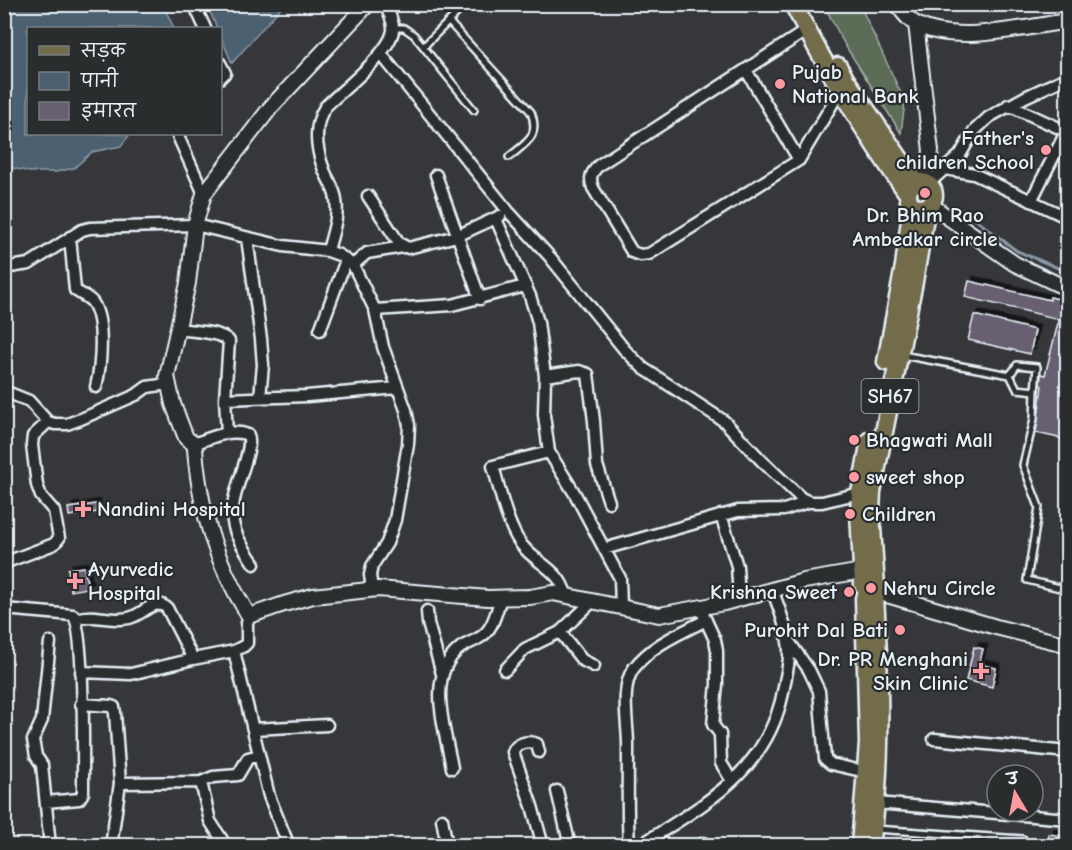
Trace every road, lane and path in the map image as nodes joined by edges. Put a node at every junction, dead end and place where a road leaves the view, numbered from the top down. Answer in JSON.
{"nodes":[{"id":1,"x":194,"y":4,"type":"edge"},
{"id":2,"x":368,"y":4,"type":"edge"},
{"id":3,"x":384,"y":4,"type":"edge"},
{"id":4,"x":466,"y":4,"type":"edge"},
{"id":5,"x":793,"y":4,"type":"edge"},
{"id":6,"x":804,"y":4,"type":"edge"},
{"id":7,"x":897,"y":4,"type":"edge"},
{"id":8,"x":1068,"y":21,"type":"edge"},
{"id":9,"x":449,"y":22,"type":"junction"},
{"id":10,"x":916,"y":24,"type":"junction"},
{"id":11,"x":205,"y":27,"type":"edge"},
{"id":12,"x":393,"y":28,"type":"junction"},
{"id":13,"x":807,"y":30,"type":"junction"},
{"id":14,"x":424,"y":46,"type":"junction"},
{"id":15,"x":381,"y":54,"type":"junction"},
{"id":16,"x":746,"y":70,"type":"junction"},
{"id":17,"x":1068,"y":77,"type":"edge"},
{"id":18,"x":840,"y":91,"type":"junction"},
{"id":19,"x":1008,"y":105,"type":"junction"},
{"id":20,"x":474,"y":110,"type":"dead end"},
{"id":21,"x":1067,"y":132,"type":"edge"},
{"id":22,"x":177,"y":135,"type":"edge"},
{"id":23,"x":509,"y":157,"type":"dead end"},
{"id":24,"x":799,"y":160,"type":"junction"},
{"id":25,"x":946,"y":169,"type":"junction"},
{"id":26,"x":436,"y":175,"type":"dead end"},
{"id":27,"x":204,"y":194,"type":"junction"},
{"id":28,"x":920,"y":194,"type":"junction"},
{"id":29,"x":368,"y":196,"type":"dead end"},
{"id":30,"x":1031,"y":201,"type":"junction"},
{"id":31,"x":508,"y":211,"type":"junction"},
{"id":32,"x":1068,"y":218,"type":"edge"},
{"id":33,"x":496,"y":219,"type":"junction"},
{"id":34,"x":195,"y":225,"type":"junction"},
{"id":35,"x":457,"y":236,"type":"junction"},
{"id":36,"x":70,"y":237,"type":"junction"},
{"id":37,"x":247,"y":238,"type":"junction"},
{"id":38,"x":403,"y":247,"type":"junction"},
{"id":39,"x":328,"y":250,"type":"junction"},
{"id":40,"x":350,"y":263,"type":"junction"},
{"id":41,"x":4,"y":268,"type":"edge"},
{"id":42,"x":525,"y":286,"type":"junction"},
{"id":43,"x":1068,"y":289,"type":"edge"},
{"id":44,"x":480,"y":299,"type":"junction"},
{"id":45,"x":375,"y":310,"type":"junction"},
{"id":46,"x":177,"y":329,"type":"junction"},
{"id":47,"x":320,"y":330,"type":"dead end"},
{"id":48,"x":893,"y":353,"type":"junction"},
{"id":49,"x":1010,"y":375,"type":"junction"},
{"id":50,"x":545,"y":376,"type":"junction"},
{"id":51,"x":168,"y":384,"type":"junction"},
{"id":52,"x":96,"y":387,"type":"dead end"},
{"id":53,"x":398,"y":388,"type":"junction"},
{"id":54,"x":4,"y":391,"type":"edge"},
{"id":55,"x":1035,"y":391,"type":"junction"},
{"id":56,"x":260,"y":397,"type":"junction"},
{"id":57,"x":225,"y":399,"type":"junction"},
{"id":58,"x":48,"y":422,"type":"junction"},
{"id":59,"x":227,"y":433,"type":"junction"},
{"id":60,"x":194,"y":444,"type":"junction"},
{"id":61,"x":549,"y":453,"type":"junction"},
{"id":62,"x":860,"y":493,"type":"junction"},
{"id":63,"x":801,"y":498,"type":"junction"},
{"id":64,"x":609,"y":502,"type":"dead end"},
{"id":65,"x":721,"y":515,"type":"junction"},
{"id":66,"x":604,"y":549,"type":"junction"},
{"id":67,"x":4,"y":563,"type":"edge"},
{"id":68,"x":254,"y":564,"type":"dead end"},
{"id":69,"x":869,"y":588,"type":"junction"},
{"id":70,"x":372,"y":589,"type":"junction"},
{"id":71,"x":772,"y":589,"type":"junction"},
{"id":72,"x":1068,"y":590,"type":"edge"},
{"id":73,"x":566,"y":595,"type":"junction"},
{"id":74,"x":501,"y":598,"type":"junction"},
{"id":75,"x":739,"y":599,"type":"junction"},
{"id":76,"x":592,"y":602,"type":"junction"},
{"id":77,"x":621,"y":607,"type":"junction"},
{"id":78,"x":4,"y":609,"type":"edge"},
{"id":79,"x":427,"y":611,"type":"dead end"},
{"id":80,"x":703,"y":614,"type":"junction"},
{"id":81,"x":249,"y":616,"type":"junction"},
{"id":82,"x":76,"y":619,"type":"junction"},
{"id":83,"x":560,"y":632,"type":"junction"},
{"id":84,"x":788,"y":640,"type":"junction"},
{"id":85,"x":50,"y":642,"type":"dead end"},
{"id":86,"x":1068,"y":645,"type":"edge"},
{"id":87,"x":234,"y":651,"type":"junction"},
{"id":88,"x":193,"y":659,"type":"junction"},
{"id":89,"x":594,"y":666,"type":"dead end"},
{"id":90,"x":505,"y":670,"type":"dead end"},
{"id":91,"x":81,"y":672,"type":"junction"},
{"id":92,"x":442,"y":674,"type":"junction"},
{"id":93,"x":81,"y":705,"type":"junction"},
{"id":94,"x":327,"y":725,"type":"dead end"},
{"id":95,"x":254,"y":729,"type":"junction"},
{"id":96,"x":934,"y":739,"type":"dead end"},
{"id":97,"x":539,"y":752,"type":"dead end"},
{"id":98,"x":1068,"y":752,"type":"edge"},
{"id":99,"x":259,"y":755,"type":"junction"},
{"id":100,"x":452,"y":768,"type":"dead end"},
{"id":101,"x":866,"y":772,"type":"junction"},
{"id":102,"x":732,"y":781,"type":"junction"},
{"id":103,"x":201,"y":782,"type":"junction"},
{"id":104,"x":120,"y":783,"type":"junction"},
{"id":105,"x":557,"y":791,"type":"dead end"},
{"id":106,"x":46,"y":802,"type":"junction"},
{"id":107,"x":876,"y":803,"type":"junction"},
{"id":108,"x":442,"y":819,"type":"dead end"},
{"id":109,"x":1068,"y":819,"type":"edge"},
{"id":110,"x":873,"y":837,"type":"edge"},
{"id":111,"x":50,"y":846,"type":"edge"},
{"id":112,"x":111,"y":846,"type":"edge"},
{"id":113,"x":226,"y":846,"type":"edge"},
{"id":114,"x":289,"y":846,"type":"edge"},
{"id":115,"x":447,"y":846,"type":"edge"},
{"id":116,"x":543,"y":846,"type":"edge"},
{"id":117,"x":570,"y":846,"type":"edge"},
{"id":118,"x":628,"y":846,"type":"edge"},
{"id":119,"x":639,"y":846,"type":"edge"},
{"id":120,"x":860,"y":846,"type":"edge"},
{"id":121,"x":1023,"y":846,"type":"edge"}],
"edges":[{"from":1,"to":11,"type":"street"},
{"from":2,"to":27,"type":"street"},
{"from":3,"to":12,"type":"street"},
{"from":4,"to":9,"type":"lane"},
{"from":5,"to":13,"type":"main road"},
{"from":6,"to":28,"type":"main road"},
{"from":7,"to":10,"type":"street"},
{"from":8,"to":10,"type":"street"},
{"from":9,"to":14,"type":"lane"},
{"from":9,"to":23,"type":"lane"},
{"from":10,"to":28,"type":"street"},
{"from":12,"to":14,"type":"lane"},
{"from":12,"to":15,"type":"street"},
{"from":13,"to":16,"type":"street"},
{"from":13,"to":18,"type":"main road"},
{"from":14,"to":20,"type":"lane"},
{"from":15,"to":31,"type":"street"},
{"from":15,"to":39,"type":"street"},
{"from":16,"to":24,"type":"street"},
{"from":16,"to":24,"type":"street"},
{"from":17,"to":19,"type":"street"},
{"from":18,"to":24,"type":"street"},
{"from":18,"to":28,"type":"main road"},
{"from":19,"to":21,"type":"street"},
{"from":19,"to":25,"type":"street"},
{"from":21,"to":30,"type":"street"},
{"from":22,"to":27,"type":"street"},
{"from":25,"to":28,"type":"street"},
{"from":25,"to":30,"type":"street"},
{"from":26,"to":35,"type":"street"},
{"from":27,"to":34,"type":"street"},
{"from":28,"to":43,"type":"street"},
{"from":28,"to":48,"type":"main road","number":"SH67"},
{"from":29,"to":38,"type":"street"},
{"from":30,"to":32,"type":"street"},
{"from":31,"to":33,"type":"street"},
{"from":31,"to":63,"type":"street"},
{"from":33,"to":35,"type":"street"},
{"from":33,"to":42,"type":"street"},
{"from":34,"to":36,"type":"street"},
{"from":34,"to":37,"type":"street"},
{"from":34,"to":46,"type":"street"},
{"from":35,"to":38,"type":"street"},
{"from":35,"to":44,"type":"street"},
{"from":36,"to":41,"type":"street"},
{"from":36,"to":52,"type":"street"},
{"from":37,"to":39,"type":"street"},
{"from":37,"to":56,"type":"street"},
{"from":38,"to":40,"type":"street"},
{"from":39,"to":40,"type":"street"},
{"from":40,"to":45,"type":"street"},
{"from":40,"to":47,"type":"street"},
{"from":42,"to":44,"type":"street"},
{"from":42,"to":50,"type":"street"},
{"from":44,"to":45,"type":"street"},
{"from":45,"to":53,"type":"street"},
{"from":46,"to":51,"type":"street"},
{"from":46,"to":57,"type":"street"},
{"from":48,"to":49,"type":"lane"},
{"from":48,"to":62,"type":"main road","number":"SH67"},
{"from":48,"to":69,"type":"main road","number":"SH67"},
{"from":49,"to":55,"type":"lane"},
{"from":49,"to":55,"type":"lane"},
{"from":50,"to":61,"type":"street"},
{"from":50,"to":64,"type":"street"},
{"from":51,"to":58,"type":"street"},
{"from":51,"to":60,"type":"street"},
{"from":53,"to":56,"type":"street"},
{"from":53,"to":70,"type":"street"},
{"from":54,"to":58,"type":"street"},
{"from":55,"to":72,"type":"lane"},
{"from":56,"to":57,"type":"street"},
{"from":57,"to":59,"type":"street"},
{"from":58,"to":67,"type":"street"},
{"from":59,"to":60,"type":"street"},
{"from":59,"to":68,"type":"street"},
{"from":60,"to":81,"type":"street"},
{"from":61,"to":66,"type":"street"},
{"from":61,"to":73,"type":"street"},
{"from":62,"to":63,"type":"street"},
{"from":62,"to":69,"type":"main road","number":"SH67"},
{"from":63,"to":65,"type":"street"},
{"from":65,"to":66,"type":"street"},
{"from":65,"to":75,"type":"street"},
{"from":66,"to":77,"type":"street"},
{"from":69,"to":71,"type":"street"},
{"from":69,"to":86,"type":"street"},
{"from":69,"to":101,"type":"main road","number":"SH67"},
{"from":69,"to":107,"type":"main road","number":"SH67"},
{"from":70,"to":74,"type":"street"},
{"from":70,"to":81,"type":"street"},
{"from":71,"to":75,"type":"street"},
{"from":71,"to":84,"type":"street"},
{"from":73,"to":74,"type":"street"},
{"from":73,"to":76,"type":"street"},
{"from":74,"to":92,"type":"street"},
{"from":75,"to":80,"type":"street"},
{"from":76,"to":77,"type":"street"},
{"from":76,"to":83,"type":"street"},
{"from":77,"to":80,"type":"street"},
{"from":78,"to":82,"type":"street"},
{"from":79,"to":92,"type":"street"},
{"from":80,"to":102,"type":"street"},
{"from":80,"to":118,"type":"street"},
{"from":81,"to":87,"type":"street"},
{"from":82,"to":88,"type":"street"},
{"from":82,"to":91,"type":"street"},
{"from":83,"to":89,"type":"street"},
{"from":83,"to":90,"type":"street"},
{"from":84,"to":101,"type":"street"},
{"from":84,"to":102,"type":"street"},
{"from":85,"to":106,"type":"street"},
{"from":87,"to":88,"type":"street"},
{"from":87,"to":95,"type":"street"},
{"from":88,"to":91,"type":"street"},
{"from":91,"to":93,"type":"street"},
{"from":92,"to":100,"type":"street"},
{"from":93,"to":104,"type":"street"},
{"from":93,"to":106,"type":"street"},
{"from":94,"to":95,"type":"street"},
{"from":95,"to":99,"type":"street"},
{"from":96,"to":98,"type":"street"},
{"from":97,"to":116,"type":"street"},
{"from":99,"to":103,"type":"street"},
{"from":99,"to":114,"type":"street"},
{"from":101,"to":120,"type":"main road","number":"SH67"},
{"from":102,"to":119,"type":"street"},
{"from":103,"to":104,"type":"street"},
{"from":103,"to":113,"type":"street"},
{"from":104,"to":112,"type":"street"},
{"from":105,"to":117,"type":"street"},
{"from":106,"to":111,"type":"street"},
{"from":107,"to":109,"type":"street"},
{"from":107,"to":110,"type":"main road","number":"SH67"},
{"from":108,"to":115,"type":"street"},
{"from":110,"to":121,"type":"lane"}]}
